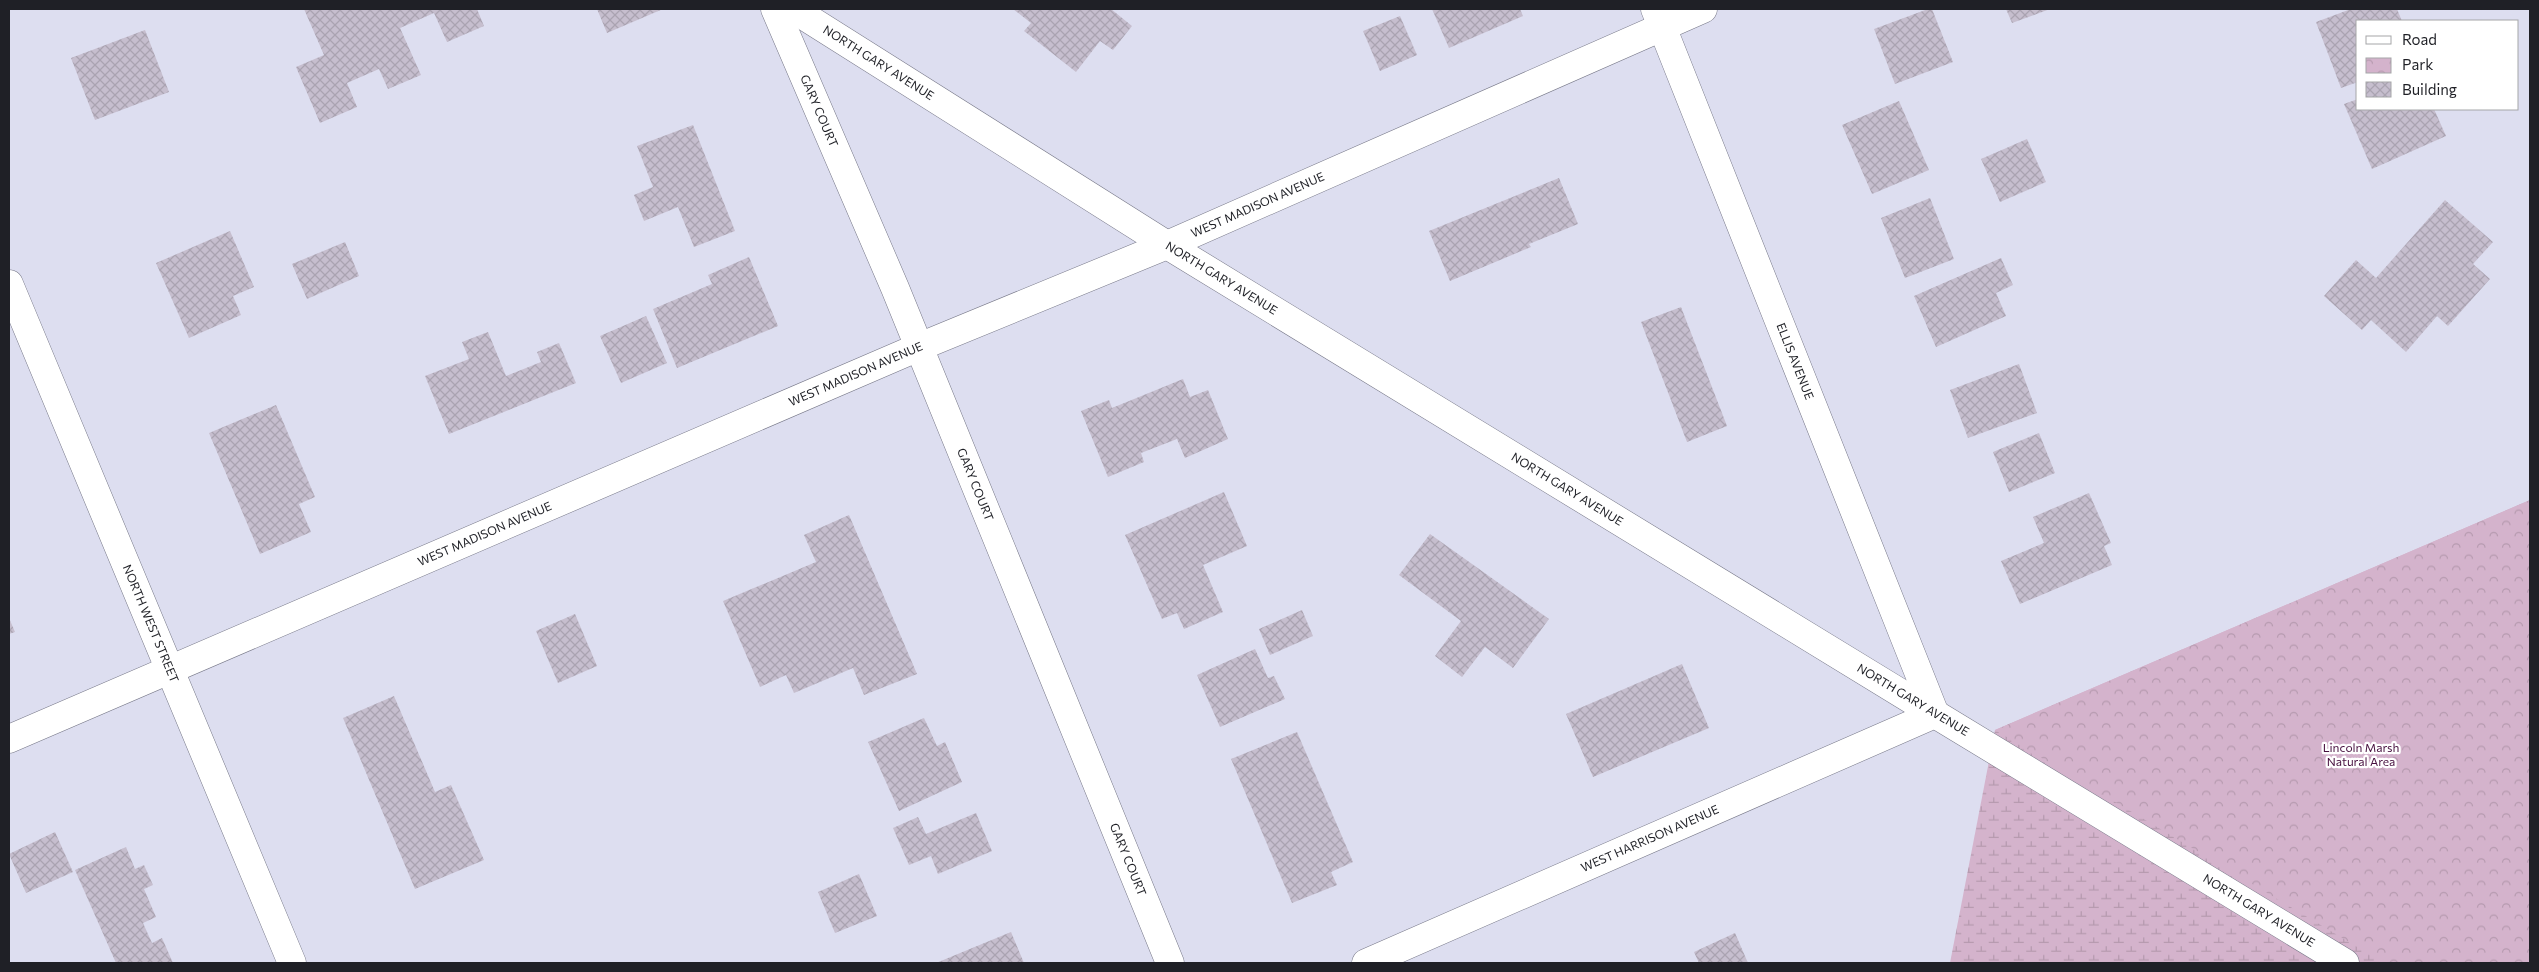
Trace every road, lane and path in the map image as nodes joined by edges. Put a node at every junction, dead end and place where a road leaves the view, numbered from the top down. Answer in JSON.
{"nodes":[{"id":1,"x":775,"y":9,"type":"edge"},
{"id":2,"x":793,"y":9,"type":"edge"},
{"id":3,"x":1703,"y":9,"type":"edge"},
{"id":4,"x":1659,"y":18,"type":"edge"},
{"id":5,"x":1167,"y":245,"type":"junction"},
{"id":6,"x":9,"y":284,"type":"edge"},
{"id":7,"x":919,"y":347,"type":"junction"},
{"id":8,"x":170,"y":671,"type":"junction"},
{"id":9,"x":1935,"y":714,"type":"junction"},
{"id":10,"x":9,"y":739,"type":"edge"},
{"id":11,"x":292,"y":963,"type":"edge"},
{"id":12,"x":1170,"y":963,"type":"edge"},
{"id":13,"x":1366,"y":963,"type":"edge"},
{"id":14,"x":2345,"y":963,"type":"edge"}],
"edges":[{"from":1,"to":7,"type":"street","name":"GARY COURT"},
{"from":2,"to":5,"type":"street","name":"NORTH GARY AVENUE"},
{"from":3,"to":4,"type":"street","name":"WEST MADISON AVENUE"},
{"from":4,"to":5,"type":"street","name":"WEST MADISON AVENUE"},
{"from":4,"to":9,"type":"street","name":"ELLIS AVENUE"},
{"from":5,"to":7,"type":"street","name":"WEST MADISON AVENUE"},
{"from":5,"to":9,"type":"street","name":"NORTH GARY AVENUE"},
{"from":6,"to":8,"type":"street","name":"NORTH WEST STREET"},
{"from":7,"to":8,"type":"street","name":"WEST MADISON AVENUE"},
{"from":7,"to":12,"type":"street","name":"GARY COURT"},
{"from":8,"to":10,"type":"street","name":"WEST MADISON AVENUE"},
{"from":8,"to":11,"type":"street","name":"NORTH WEST STREET"},
{"from":9,"to":13,"type":"street","name":"WEST HARRISON AVENUE"},
{"from":9,"to":14,"type":"street","name":"NORTH GARY AVENUE"}]}
